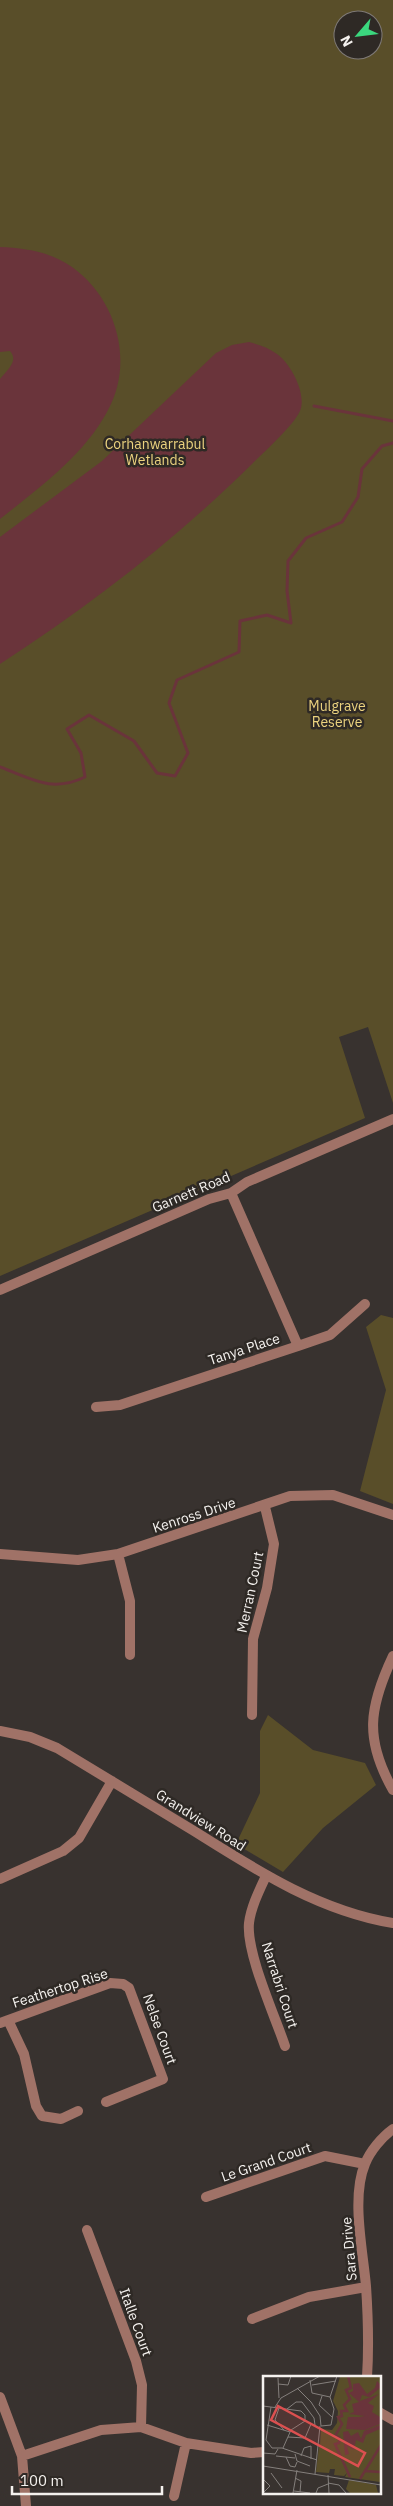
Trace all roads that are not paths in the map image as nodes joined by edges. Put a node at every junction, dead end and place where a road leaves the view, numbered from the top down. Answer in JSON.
{"nodes":[{"id":1,"x":393,"y":1119,"type":"edge"},
{"id":2,"x":231,"y":1193,"type":"junction"},
{"id":3,"x":0,"y":1290,"type":"edge"},
{"id":4,"x":365,"y":1304,"type":"dead end"},
{"id":5,"x":298,"y":1346,"type":"junction"},
{"id":6,"x":96,"y":1407,"type":"dead end"},
{"id":7,"x":265,"y":1506,"type":"junction"},
{"id":8,"x":393,"y":1515,"type":"edge"},
{"id":9,"x":0,"y":1554,"type":"edge"},
{"id":10,"x":118,"y":1554,"type":"junction"},
{"id":11,"x":130,"y":1655,"type":"dead end"},
{"id":12,"x":393,"y":1656,"type":"edge"},
{"id":13,"x":252,"y":1714,"type":"dead end"},
{"id":14,"x":0,"y":1731,"type":"edge"},
{"id":15,"x":112,"y":1781,"type":"junction"},
{"id":16,"x":393,"y":1790,"type":"edge"},
{"id":17,"x":266,"y":1876,"type":"junction"},
{"id":18,"x":0,"y":1879,"type":"edge"},
{"id":19,"x":393,"y":1923,"type":"edge"},
{"id":20,"x":129,"y":1988,"type":"joint"},
{"id":21,"x":4,"y":2021,"type":"edge"},
{"id":22,"x":286,"y":2046,"type":"dead end"},
{"id":23,"x":106,"y":2102,"type":"dead end"},
{"id":24,"x":78,"y":2111,"type":"dead end"},
{"id":25,"x":393,"y":2129,"type":"edge"},
{"id":26,"x":365,"y":2164,"type":"junction"},
{"id":27,"x":206,"y":2197,"type":"dead end"},
{"id":28,"x":87,"y":2230,"type":"dead end"},
{"id":29,"x":366,"y":2287,"type":"junction"},
{"id":30,"x":252,"y":2319,"type":"dead end"},
{"id":31,"x":367,"y":2376,"type":"edge"},
{"id":32,"x":0,"y":2396,"type":"edge"},
{"id":33,"x":2,"y":2408,"type":"edge"},
{"id":34,"x":380,"y":2413,"type":"edge"},
{"id":35,"x":393,"y":2420,"type":"edge"},
{"id":36,"x":141,"y":2427,"type":"junction"},
{"id":37,"x":186,"y":2443,"type":"junction"},
{"id":38,"x":263,"y":2452,"type":"edge"},
{"id":39,"x":22,"y":2456,"type":"junction"},
{"id":40,"x":174,"y":2496,"type":"dead end"},
{"id":41,"x":26,"y":2506,"type":"edge"}],
"edges":[{"from":1,"to":2,"type":"street","name":"Garnett Road"},
{"from":2,"to":3,"type":"street","name":"Garnett Road"},
{"from":2,"to":5,"type":"street","name":"Tanya Place"},
{"from":4,"to":5,"type":"street"},
{"from":5,"to":6,"type":"street","name":"Tanya Place"},
{"from":7,"to":8,"type":"street","name":"Kenross Drive"},
{"from":7,"to":10,"type":"street","name":"Kenross Drive"},
{"from":7,"to":13,"type":"street","name":"Merran Court"},
{"from":9,"to":10,"type":"street","name":"Kenross Drive"},
{"from":10,"to":11,"type":"street"},
{"from":12,"to":16,"type":"street"},
{"from":14,"to":15,"type":"street","name":"Grandview Road"},
{"from":15,"to":17,"type":"street","name":"Grandview Road"},
{"from":15,"to":18,"type":"street"},
{"from":17,"to":19,"type":"street","name":"Grandview Road"},
{"from":17,"to":22,"type":"street","name":"Narrabri Court"},
{"from":20,"to":21,"type":"street","name":"Feathertop Rise"},
{"from":20,"to":23,"type":"street","name":"Nelse Court"},
{"from":21,"to":24,"type":"street"},
{"from":25,"to":26,"type":"street","name":"Sara Drive"},
{"from":26,"to":27,"type":"street","name":"Le Grand Court"},
{"from":26,"to":29,"type":"street","name":"Sara Drive"},
{"from":28,"to":36,"type":"street","name":"Italle Court"},
{"from":29,"to":30,"type":"street"},
{"from":29,"to":31,"type":"street","name":"Sara Drive"},
{"from":32,"to":33,"type":"street"},
{"from":33,"to":39,"type":"street"},
{"from":34,"to":35,"type":"street"},
{"from":36,"to":37,"type":"street"},
{"from":36,"to":39,"type":"street"},
{"from":37,"to":38,"type":"street"},
{"from":37,"to":40,"type":"street"},
{"from":39,"to":41,"type":"street"}]}
